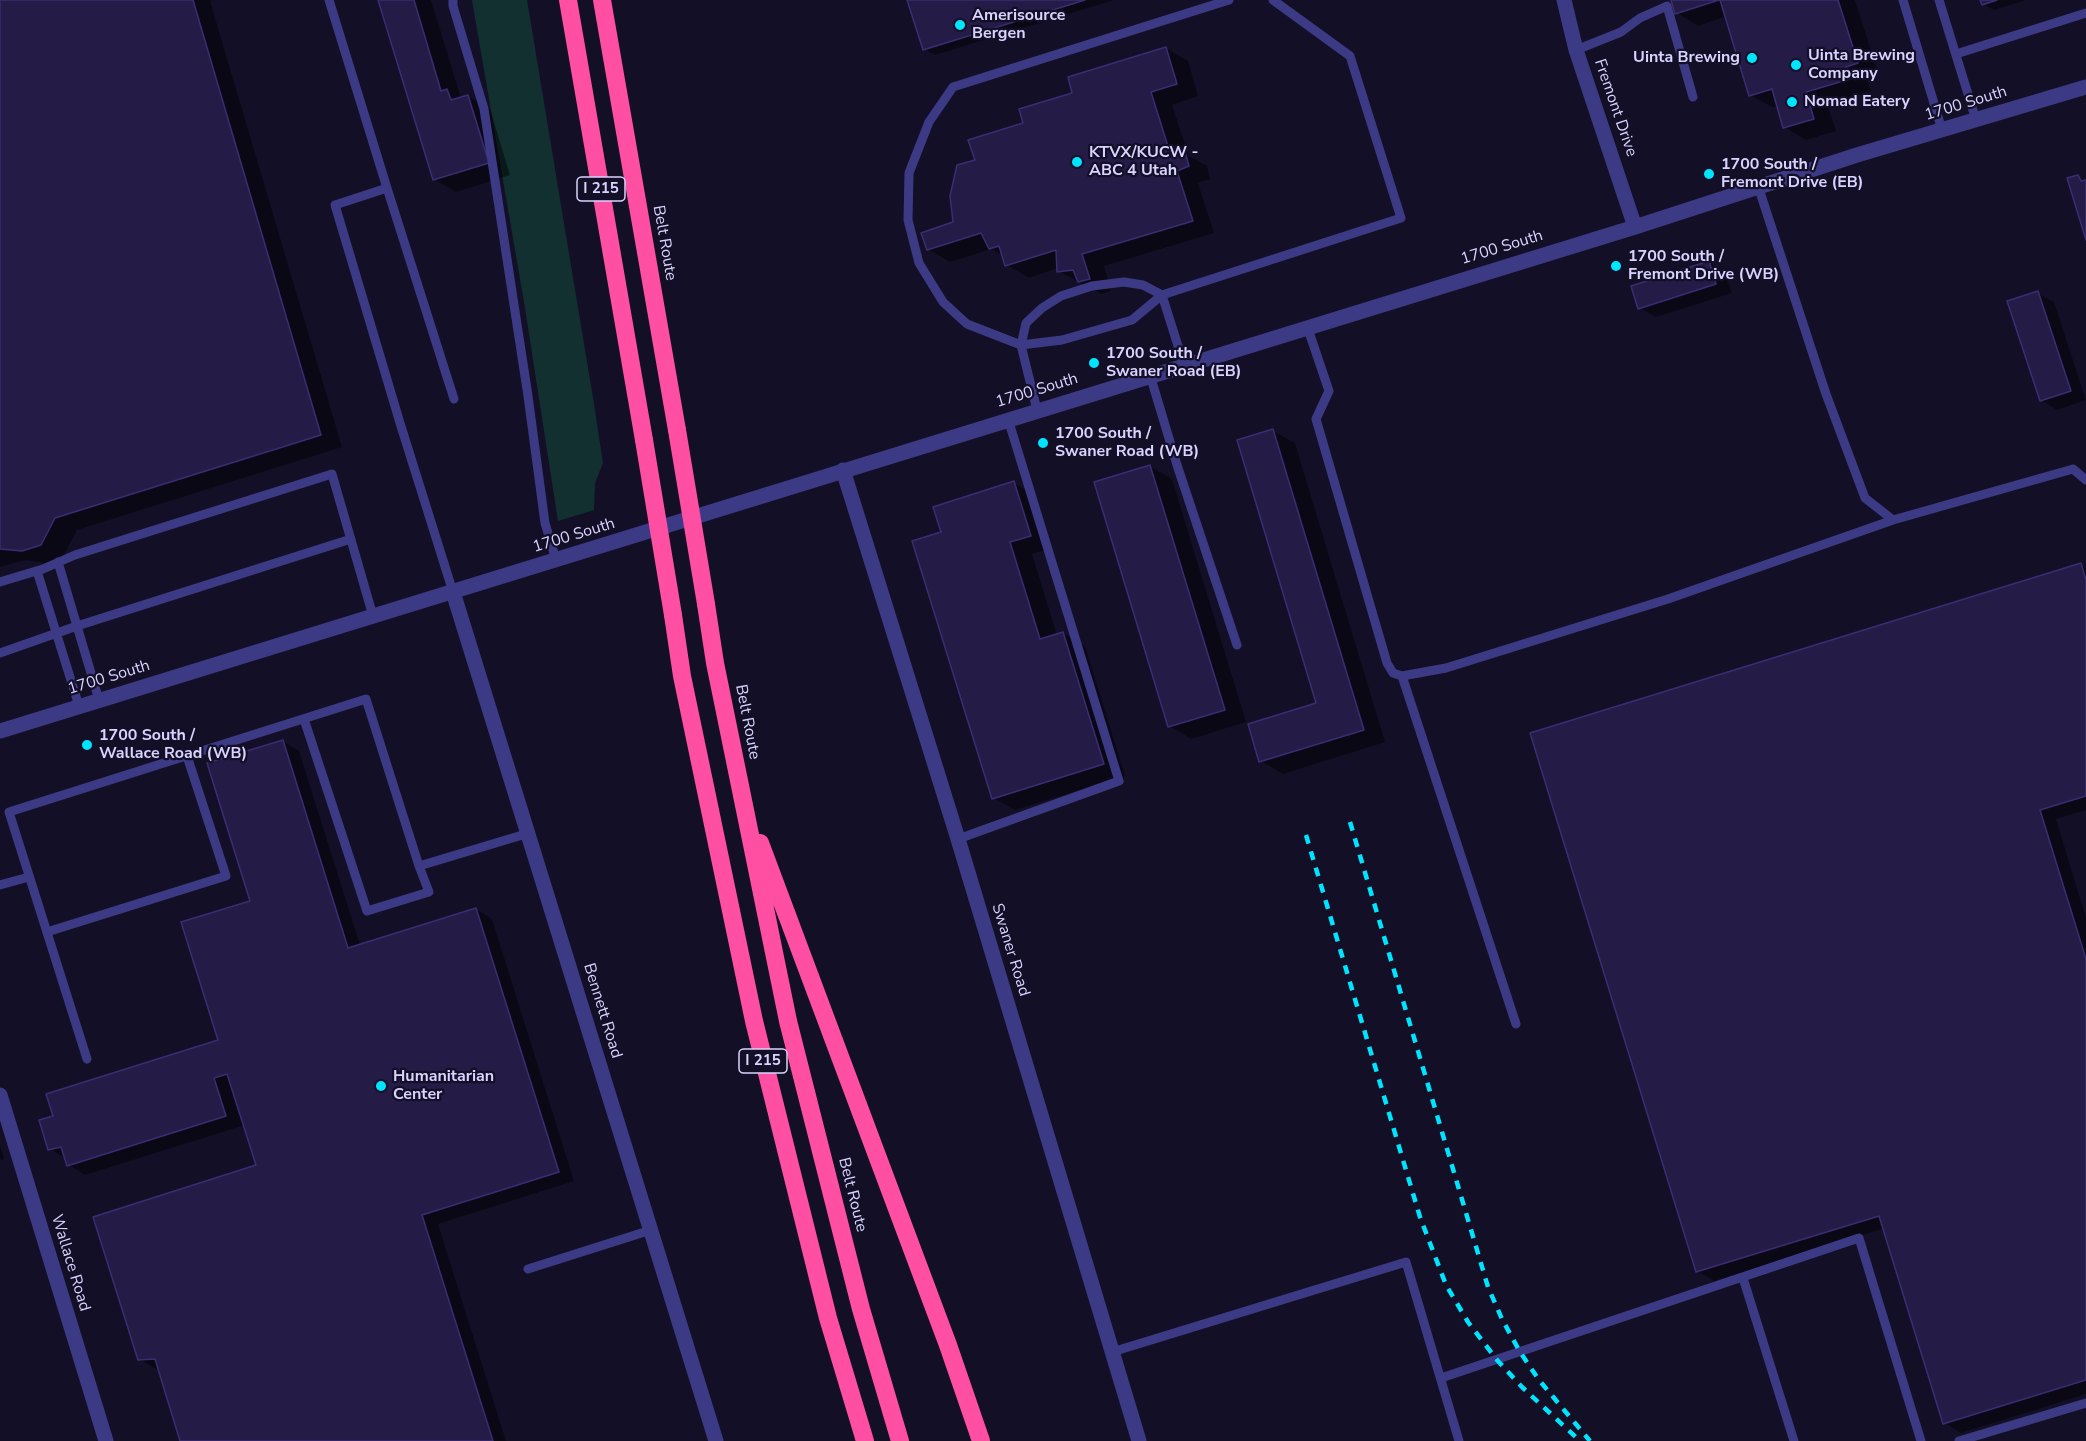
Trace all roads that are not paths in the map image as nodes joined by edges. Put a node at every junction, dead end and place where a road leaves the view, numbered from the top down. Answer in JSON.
{"nodes":[{"id":1,"x":328,"y":0,"type":"edge"},
{"id":2,"x":453,"y":0,"type":"edge"},
{"id":3,"x":568,"y":0,"type":"edge"},
{"id":4,"x":602,"y":0,"type":"edge"},
{"id":5,"x":1229,"y":0,"type":"edge"},
{"id":6,"x":1273,"y":0,"type":"edge"},
{"id":7,"x":1564,"y":0,"type":"edge"},
{"id":8,"x":1903,"y":0,"type":"edge"},
{"id":9,"x":1939,"y":0,"type":"edge"},
{"id":10,"x":2086,"y":13,"type":"edge"},
{"id":11,"x":1576,"y":50,"type":"junction"},
{"id":12,"x":1956,"y":54,"type":"junction"},
{"id":13,"x":2086,"y":87,"type":"edge"},
{"id":14,"x":1693,"y":98,"type":"dead end"},
{"id":15,"x":1976,"y":120,"type":"junction"},
{"id":16,"x":1942,"y":130,"type":"junction"},
{"id":17,"x":1758,"y":186,"type":"junction"},
{"id":18,"x":387,"y":188,"type":"junction"},
{"id":19,"x":1635,"y":226,"type":"junction"},
{"id":20,"x":1162,"y":295,"type":"junction"},
{"id":21,"x":1306,"y":326,"type":"junction"},
{"id":22,"x":1021,"y":345,"type":"junction"},
{"id":23,"x":1184,"y":364,"type":"junction"},
{"id":24,"x":1150,"y":375,"type":"junction"},
{"id":25,"x":454,"y":399,"type":"dead end"},
{"id":26,"x":1036,"y":410,"type":"junction"},
{"id":27,"x":1008,"y":419,"type":"junction"},
{"id":28,"x":843,"y":470,"type":"junction"},
{"id":29,"x":2086,"y":480,"type":"edge"},
{"id":30,"x":1893,"y":520,"type":"junction"},
{"id":31,"x":351,"y":539,"type":"junction"},
{"id":32,"x":556,"y":560,"type":"junction"},
{"id":33,"x":58,"y":562,"type":"junction"},
{"id":34,"x":37,"y":571,"type":"junction"},
{"id":35,"x":0,"y":582,"type":"edge"},
{"id":36,"x":453,"y":592,"type":"junction"},
{"id":37,"x":373,"y":616,"type":"junction"},
{"id":38,"x":77,"y":626,"type":"junction"},
{"id":39,"x":56,"y":633,"type":"junction"},
{"id":40,"x":1237,"y":645,"type":"dead end"},
{"id":41,"x":0,"y":653,"type":"edge"},
{"id":42,"x":1402,"y":676,"type":"junction"},
{"id":43,"x":99,"y":700,"type":"junction"},
{"id":44,"x":79,"y":706,"type":"junction"},
{"id":45,"x":304,"y":719,"type":"junction"},
{"id":46,"x":0,"y":731,"type":"edge"},
{"id":47,"x":187,"y":756,"type":"junction"},
{"id":48,"x":740,"y":788,"type":"junction"},
{"id":49,"x":529,"y":833,"type":"junction"},
{"id":50,"x":957,"y":839,"type":"junction"},
{"id":51,"x":419,"y":866,"type":"junction"},
{"id":52,"x":29,"y":877,"type":"junction"},
{"id":53,"x":0,"y":885,"type":"edge"},
{"id":54,"x":47,"y":932,"type":"junction"},
{"id":55,"x":1516,"y":1024,"type":"dead end"},
{"id":56,"x":87,"y":1059,"type":"dead end"},
{"id":57,"x":0,"y":1095,"type":"edge"},
{"id":58,"x":651,"y":1230,"type":"junction"},
{"id":59,"x":528,"y":1269,"type":"dead end"},
{"id":60,"x":1743,"y":1278,"type":"junction"},
{"id":61,"x":1112,"y":1352,"type":"junction"},
{"id":62,"x":1441,"y":1378,"type":"junction"},
{"id":63,"x":2086,"y":1403,"type":"edge"},
{"id":64,"x":106,"y":1441,"type":"edge"},
{"id":65,"x":716,"y":1441,"type":"edge"},
{"id":66,"x":865,"y":1441,"type":"edge"},
{"id":67,"x":900,"y":1441,"type":"edge"},
{"id":68,"x":981,"y":1441,"type":"edge"},
{"id":69,"x":1139,"y":1441,"type":"edge"},
{"id":70,"x":1459,"y":1441,"type":"edge"},
{"id":71,"x":1794,"y":1441,"type":"edge"},
{"id":72,"x":1921,"y":1441,"type":"edge"},
{"id":73,"x":1959,"y":1441,"type":"edge"}],
"edges":[{"from":1,"to":18,"type":"lane"},
{"from":2,"to":32,"type":"lane"},
{"from":3,"to":66,"type":"highway","number":"I 215","bridge":true},
{"from":4,"to":48,"type":"highway","name":"Belt Route","number":"I 215","bridge":true},
{"from":5,"to":22,"type":"lane"},
{"from":6,"to":20,"type":"lane"},
{"from":7,"to":11,"type":"street","name":"Fremont Drive"},
{"from":8,"to":16,"type":"lane"},
{"from":9,"to":12,"type":"lane"},
{"from":10,"to":12,"type":"lane"},
{"from":11,"to":14,"type":"lane"},
{"from":11,"to":19,"type":"street","name":"Fremont Drive"},
{"from":12,"to":15,"type":"lane"},
{"from":13,"to":15,"type":"street","name":"1700 South"},
{"from":15,"to":16,"type":"street","name":"1700 South"},
{"from":16,"to":17,"type":"street","name":"1700 South"},
{"from":17,"to":19,"type":"street","name":"1700 South"},
{"from":17,"to":30,"type":"lane"},
{"from":18,"to":25,"type":"lane"},
{"from":18,"to":36,"type":"lane"},
{"from":19,"to":21,"type":"street","name":"1700 South"},
{"from":20,"to":22,"type":"lane"},
{"from":20,"to":22,"type":"lane"},
{"from":20,"to":23,"type":"lane"},
{"from":21,"to":23,"type":"street","name":"1700 South"},
{"from":21,"to":42,"type":"lane"},
{"from":22,"to":26,"type":"lane"},
{"from":23,"to":24,"type":"street","name":"1700 South"},
{"from":24,"to":26,"type":"street","name":"1700 South"},
{"from":24,"to":40,"type":"lane"},
{"from":26,"to":27,"type":"street","name":"1700 South"},
{"from":27,"to":28,"type":"street","name":"1700 South"},
{"from":27,"to":50,"type":"lane"},
{"from":28,"to":32,"type":"street","name":"1700 South"},
{"from":28,"to":50,"type":"street","name":"Swaner Road"},
{"from":29,"to":30,"type":"lane"},
{"from":30,"to":42,"type":"lane"},
{"from":31,"to":33,"type":"lane"},
{"from":31,"to":37,"type":"lane"},
{"from":31,"to":38,"type":"lane"},
{"from":32,"to":36,"type":"street","name":"1700 South"},
{"from":33,"to":34,"type":"lane"},
{"from":33,"to":38,"type":"lane"},
{"from":34,"to":35,"type":"lane"},
{"from":34,"to":39,"type":"lane"},
{"from":36,"to":37,"type":"street","name":"1700 South"},
{"from":36,"to":49,"type":"street","name":"Bennett Road"},
{"from":37,"to":43,"type":"street","name":"1700 South"},
{"from":38,"to":39,"type":"lane"},
{"from":38,"to":43,"type":"lane"},
{"from":39,"to":41,"type":"lane"},
{"from":39,"to":44,"type":"lane"},
{"from":42,"to":55,"type":"lane"},
{"from":43,"to":44,"type":"street","name":"1700 South"},
{"from":44,"to":46,"type":"street","name":"1700 South"},
{"from":45,"to":47,"type":"lane"},
{"from":45,"to":51,"type":"lane"},
{"from":45,"to":51,"type":"lane"},
{"from":47,"to":52,"type":"lane"},
{"from":47,"to":54,"type":"lane"},
{"from":48,"to":67,"type":"highway","name":"Belt Route","number":"I 215"},
{"from":48,"to":68,"type":"highway"},
{"from":49,"to":51,"type":"lane"},
{"from":49,"to":58,"type":"street","name":"Bennett Road"},
{"from":50,"to":61,"type":"street","name":"Swaner Road"},
{"from":52,"to":53,"type":"lane"},
{"from":52,"to":54,"type":"lane"},
{"from":54,"to":56,"type":"lane"},
{"from":57,"to":64,"type":"street","name":"Wallace Road"},
{"from":58,"to":59,"type":"lane"},
{"from":58,"to":65,"type":"street","name":"Bennett Road"},
{"from":60,"to":62,"type":"lane"},
{"from":60,"to":71,"type":"lane"},
{"from":60,"to":72,"type":"lane"},
{"from":61,"to":62,"type":"lane"},
{"from":61,"to":69,"type":"street","name":"Swaner Road"},
{"from":62,"to":70,"type":"lane"},
{"from":63,"to":73,"type":"lane"}]}
